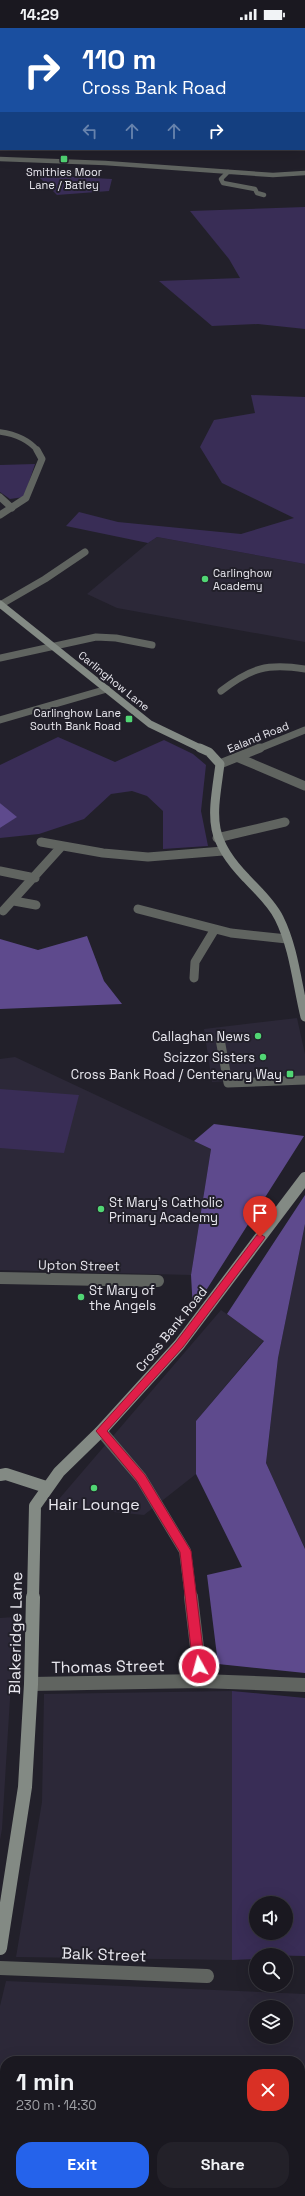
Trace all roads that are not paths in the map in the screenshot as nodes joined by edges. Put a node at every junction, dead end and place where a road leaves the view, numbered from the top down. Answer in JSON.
{"nodes":[{"id":1,"x":0,"y":159,"type":"edge"},
{"id":2,"x":228,"y":172,"type":"junction"},
{"id":3,"x":305,"y":173,"type":"edge"},
{"id":4,"x":264,"y":195,"type":"dead end"},
{"id":5,"x":0,"y":432,"type":"edge"},
{"id":6,"x":0,"y":497,"type":"edge"},
{"id":7,"x":12,"y":508,"type":"junction"},
{"id":8,"x":0,"y":515,"type":"edge"},
{"id":9,"x":85,"y":552,"type":"dead end"},
{"id":10,"x":0,"y":604,"type":"edge"},
{"id":11,"x":152,"y":645,"type":"dead end"},
{"id":12,"x":54,"y":648,"type":"junction"},
{"id":13,"x":0,"y":658,"type":"edge"},
{"id":14,"x":305,"y":668,"type":"edge"},
{"id":15,"x":106,"y":689,"type":"junction"},
{"id":16,"x":221,"y":691,"type":"dead end"},
{"id":17,"x":0,"y":720,"type":"edge"},
{"id":18,"x":305,"y":730,"type":"edge"},
{"id":19,"x":239,"y":758,"type":"junction"},
{"id":20,"x":220,"y":764,"type":"junction"},
{"id":21,"x":305,"y":786,"type":"edge"},
{"id":22,"x":285,"y":822,"type":"dead end"},
{"id":23,"x":218,"y":838,"type":"junction"},
{"id":24,"x":41,"y":842,"type":"dead end"},
{"id":25,"x":61,"y":847,"type":"junction"},
{"id":26,"x":223,"y":851,"type":"junction"},
{"id":27,"x":0,"y":871,"type":"edge"},
{"id":28,"x":36,"y":878,"type":"junction"},
{"id":29,"x":14,"y":901,"type":"junction"},
{"id":30,"x":36,"y":905,"type":"dead end"},
{"id":31,"x":138,"y":909,"type":"dead end"},
{"id":32,"x":3,"y":911,"type":"dead end"},
{"id":33,"x":215,"y":929,"type":"junction"},
{"id":34,"x":287,"y":939,"type":"junction"},
{"id":35,"x":194,"y":978,"type":"dead end"},
{"id":36,"x":302,"y":996,"type":"edge"},
{"id":37,"x":305,"y":1017,"type":"edge"},
{"id":38,"x":220,"y":1039,"type":"dead end"},
{"id":39,"x":305,"y":1080,"type":"edge"},
{"id":40,"x":305,"y":1178,"type":"edge"},
{"id":41,"x":0,"y":1278,"type":"edge"},
{"id":42,"x":158,"y":1281,"type":"dead end"},
{"id":43,"x":101,"y":1431,"type":"junction"},
{"id":44,"x":0,"y":1475,"type":"edge"},
{"id":45,"x":46,"y":1487,"type":"junction"},
{"id":46,"x":201,"y":1681,"type":"junction"},
{"id":47,"x":31,"y":1684,"type":"junction"},
{"id":48,"x":305,"y":1685,"type":"edge"},
{"id":49,"x":0,"y":1948,"type":"edge"},
{"id":50,"x":0,"y":1968,"type":"edge"},
{"id":51,"x":208,"y":1976,"type":"dead end"}],
"edges":[{"from":1,"to":2,"type":"street"},
{"from":2,"to":3,"type":"street"},
{"from":2,"to":4,"type":"street"},
{"from":5,"to":7,"type":"street"},
{"from":6,"to":7,"type":"street"},
{"from":7,"to":8,"type":"street"},
{"from":9,"to":10,"type":"street"},
{"from":10,"to":12,"type":"street","name":"Carlinghow Lane"},
{"from":11,"to":12,"type":"street"},
{"from":12,"to":13,"type":"street"},
{"from":12,"to":15,"type":"street","name":"Carlinghow Lane"},
{"from":14,"to":16,"type":"street"},
{"from":15,"to":17,"type":"street"},
{"from":15,"to":20,"type":"street","name":"Carlinghow Lane"},
{"from":18,"to":19,"type":"street","name":"Ealand Road"},
{"from":19,"to":20,"type":"street","name":"Ealand Road"},
{"from":19,"to":21,"type":"street"},
{"from":20,"to":23,"type":"street"},
{"from":22,"to":23,"type":"street"},
{"from":23,"to":26,"type":"street"},
{"from":24,"to":25,"type":"street"},
{"from":25,"to":26,"type":"street"},
{"from":25,"to":28,"type":"street"},
{"from":26,"to":34,"type":"street"},
{"from":27,"to":28,"type":"street"},
{"from":28,"to":29,"type":"street"},
{"from":29,"to":30,"type":"street"},
{"from":29,"to":32,"type":"street"},
{"from":31,"to":33,"type":"street"},
{"from":33,"to":34,"type":"street"},
{"from":33,"to":35,"type":"street"},
{"from":34,"to":36,"type":"street"},
{"from":36,"to":37,"type":"street"},
{"from":38,"to":39,"type":"street"},
{"from":40,"to":43,"type":"street","name":"Cross Bank Road"},
{"from":41,"to":42,"type":"street","name":"Upton Street"},
{"from":43,"to":45,"type":"street","name":"Cross Bank Road"},
{"from":43,"to":46,"type":"street"},
{"from":44,"to":45,"type":"street"},
{"from":45,"to":47,"type":"street","name":"Blakeridge Lane"},
{"from":46,"to":47,"type":"street","name":"Thomas Street"},
{"from":46,"to":48,"type":"street","name":"Thomas Street"},
{"from":47,"to":49,"type":"street","name":"Blakeridge Lane"},
{"from":50,"to":51,"type":"street","name":"Balk Street"}]}
